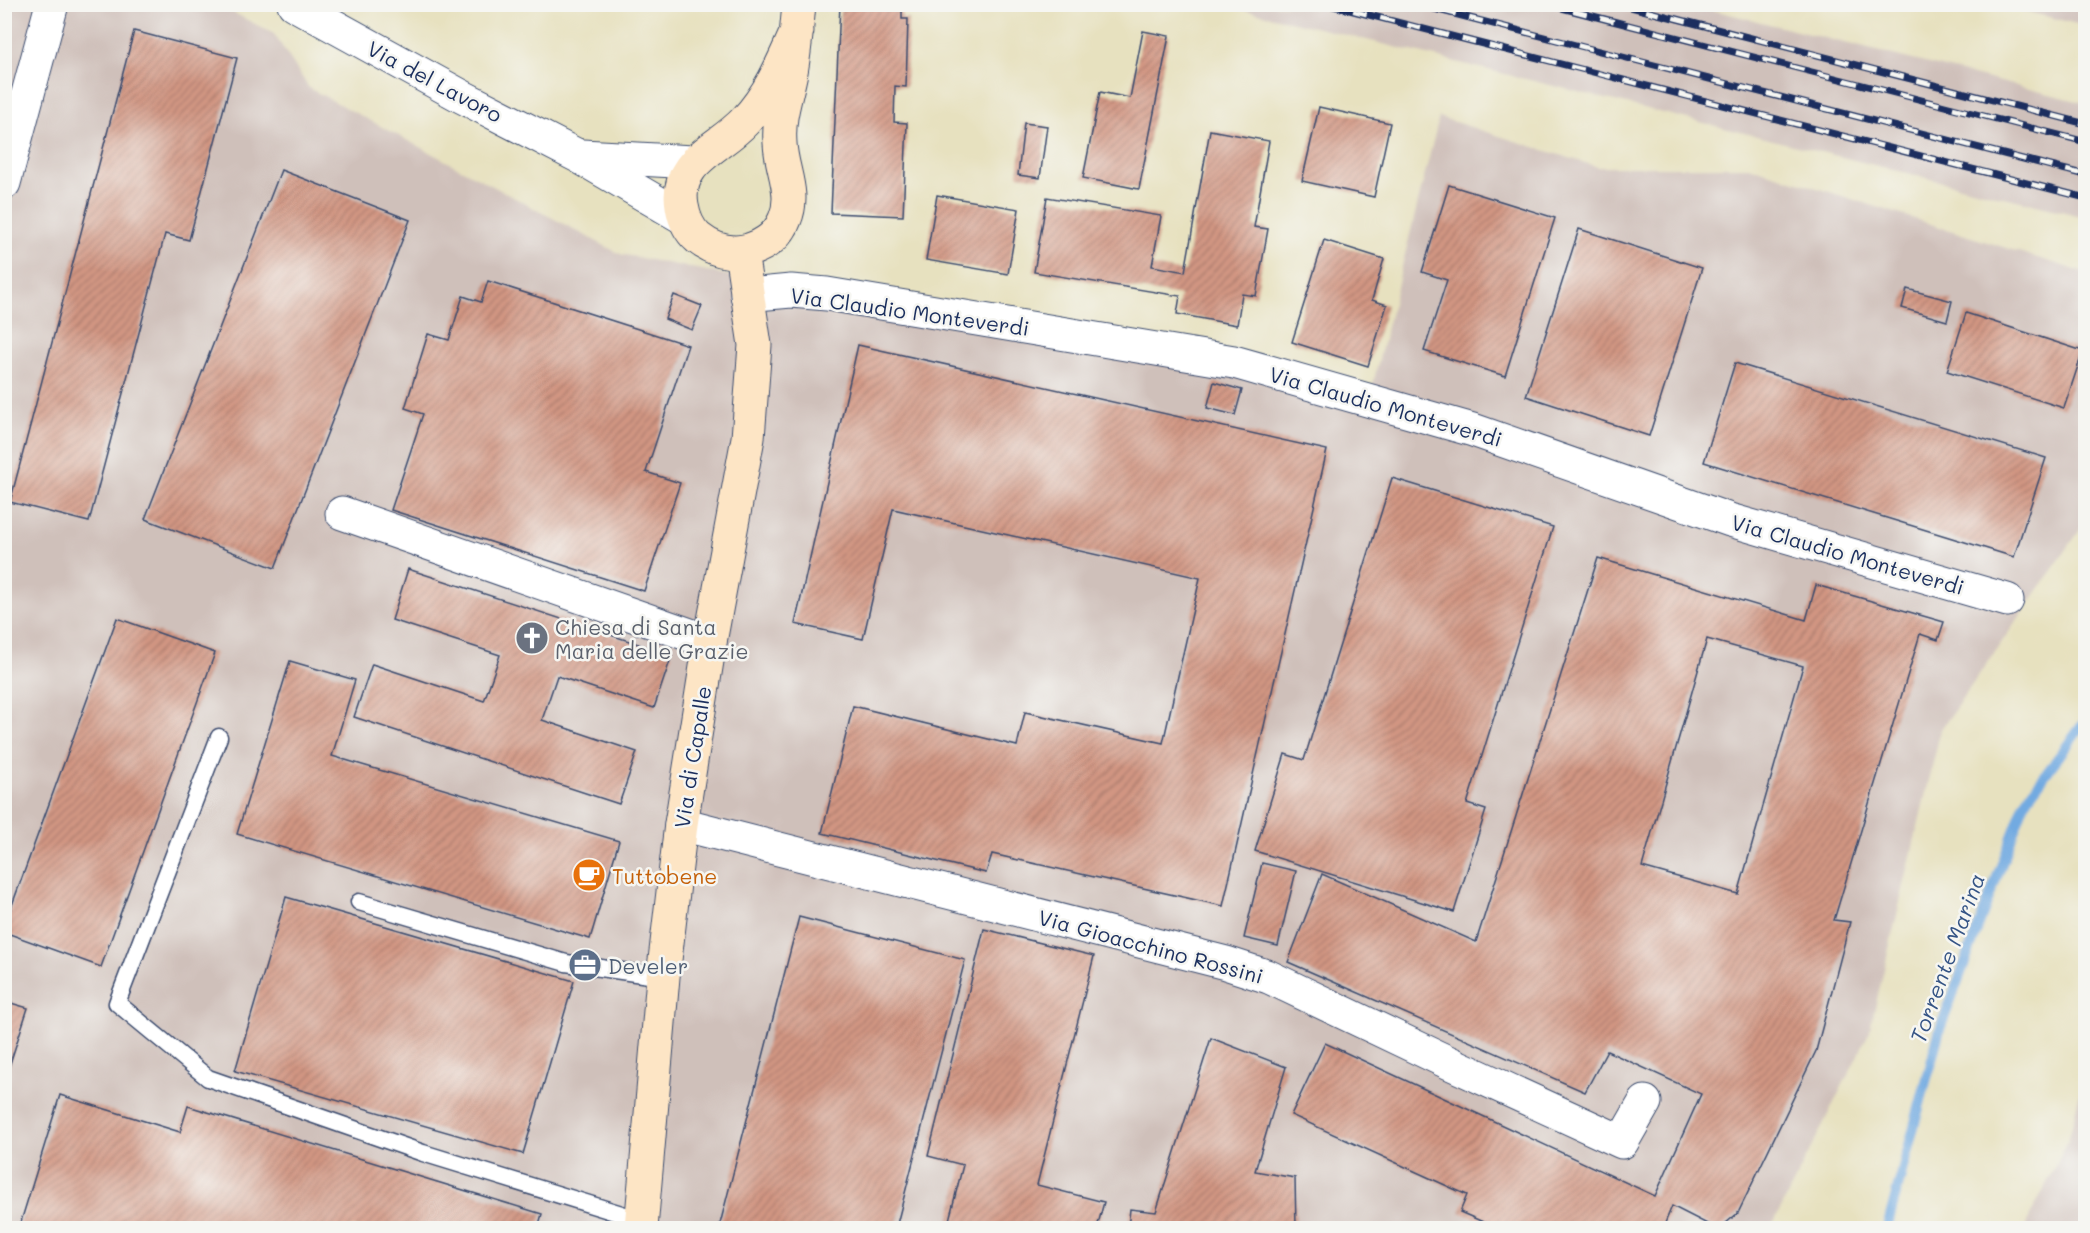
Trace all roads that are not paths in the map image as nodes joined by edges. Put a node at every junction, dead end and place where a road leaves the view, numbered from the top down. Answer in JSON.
{"nodes":[{"id":1,"x":52,"y":4,"type":"edge"},
{"id":2,"x":294,"y":4,"type":"edge"},
{"id":3,"x":798,"y":18,"type":"edge"},
{"id":4,"x":705,"y":154,"type":"junction"},
{"id":5,"x":578,"y":156,"type":"junction"},
{"id":6,"x":784,"y":173,"type":"junction"},
{"id":7,"x":4,"y":183,"type":"edge"},
{"id":8,"x":684,"y":218,"type":"junction"},
{"id":9,"x":741,"y":252,"type":"junction"},
{"id":10,"x":747,"y":295,"type":"junction"},
{"id":11,"x":342,"y":513,"type":"dead end"},
{"id":12,"x":2007,"y":600,"type":"dead end"},
{"id":13,"x":710,"y":642,"type":"junction"},
{"id":14,"x":219,"y":737,"type":"dead end"},
{"id":15,"x":681,"y":824,"type":"junction"},
{"id":16,"x":360,"y":902,"type":"dead end"},
{"id":17,"x":663,"y":977,"type":"junction"},
{"id":18,"x":1645,"y":1102,"type":"dead end"},
{"id":19,"x":641,"y":1224,"type":"edge"}],
"edges":[{"from":1,"to":7,"type":"street"},
{"from":2,"to":5,"type":"street","name":"Via del Lavoro"},
{"from":3,"to":4,"type":"street"},
{"from":3,"to":6,"type":"street"},
{"from":4,"to":5,"type":"street","name":"Via del Lavoro"},
{"from":4,"to":6,"type":"street"},
{"from":4,"to":8,"type":"street"},
{"from":5,"to":8,"type":"street","name":"Via del Lavoro"},
{"from":6,"to":9,"type":"street"},
{"from":8,"to":9,"type":"street"},
{"from":9,"to":10,"type":"street","name":"Via di Capalle"},
{"from":10,"to":12,"type":"street","name":"Via Claudio Monteverdi"},
{"from":10,"to":13,"type":"street","name":"Via di Capalle"},
{"from":11,"to":13,"type":"street"},
{"from":13,"to":15,"type":"street","name":"Via di Capalle"},
{"from":14,"to":19,"type":"lane"},
{"from":15,"to":17,"type":"street","name":"Via di Capalle"},
{"from":15,"to":18,"type":"street","name":"Via Gioacchino Rossini"},
{"from":16,"to":17,"type":"lane"},
{"from":17,"to":19,"type":"street","name":"Via di Capalle"}]}
